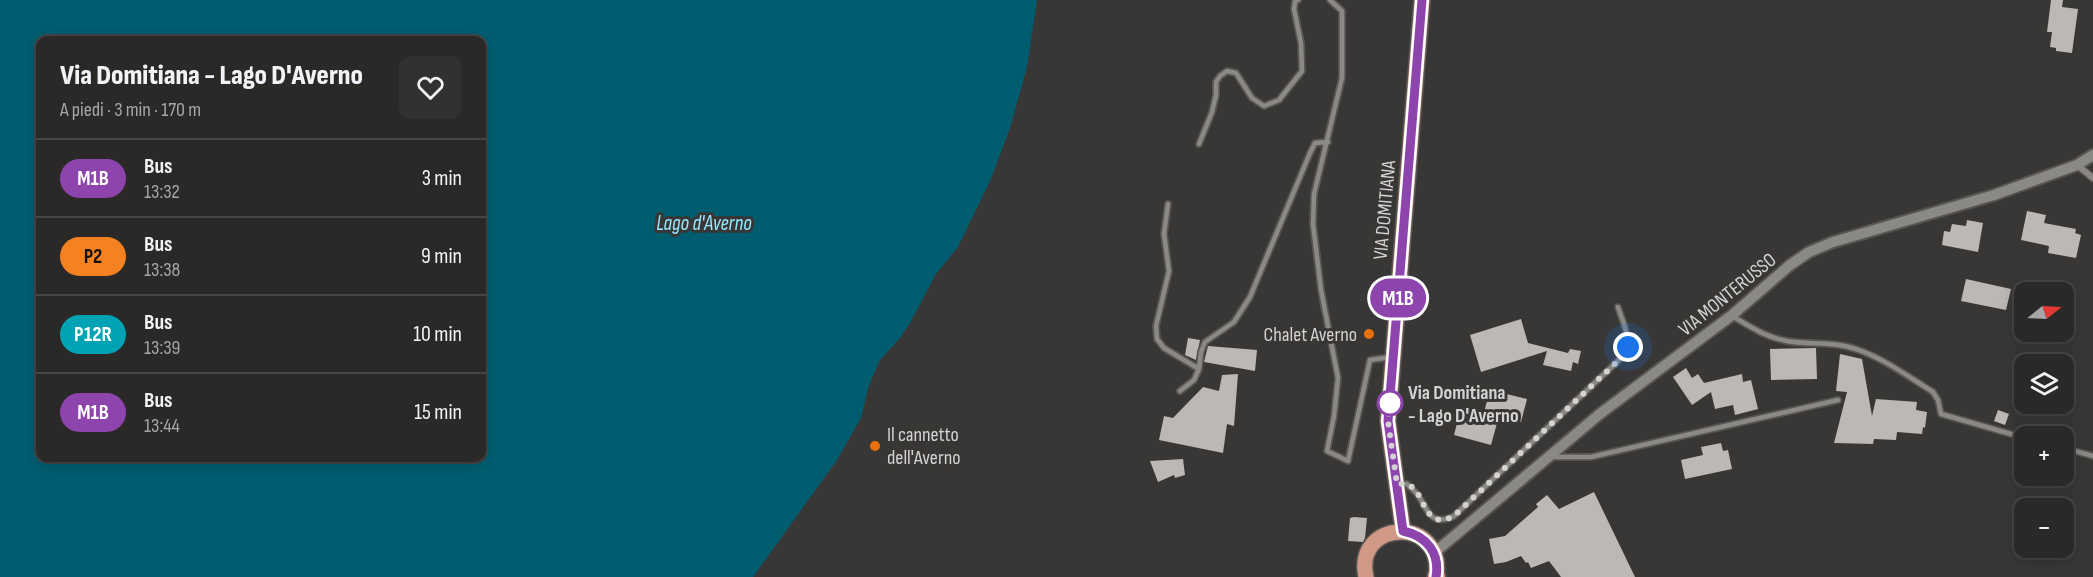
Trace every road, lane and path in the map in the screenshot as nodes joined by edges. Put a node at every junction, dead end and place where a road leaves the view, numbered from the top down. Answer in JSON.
{"nodes":[{"id":1,"x":1298,"y":0,"type":"edge"},
{"id":2,"x":1330,"y":0,"type":"edge"},
{"id":3,"x":1422,"y":0,"type":"edge"},
{"id":4,"x":1328,"y":142,"type":"junction"},
{"id":5,"x":1198,"y":144,"type":"dead end"},
{"id":6,"x":2093,"y":155,"type":"edge"},
{"id":7,"x":2078,"y":165,"type":"junction"},
{"id":8,"x":2093,"y":178,"type":"edge"},
{"id":9,"x":1168,"y":204,"type":"dead end"},
{"id":10,"x":1618,"y":307,"type":"dead end"},
{"id":11,"x":1731,"y":316,"type":"junction"},
{"id":12,"x":1393,"y":357,"type":"junction"},
{"id":13,"x":1199,"y":369,"type":"junction"},
{"id":14,"x":1180,"y":392,"type":"dead end"},
{"id":15,"x":1838,"y":400,"type":"dead end"},
{"id":16,"x":2014,"y":435,"type":"edge"},
{"id":17,"x":2074,"y":451,"type":"edge"},
{"id":18,"x":2093,"y":456,"type":"edge"},
{"id":19,"x":1548,"y":457,"type":"junction"},
{"id":20,"x":1397,"y":484,"type":"junction"},
{"id":21,"x":1403,"y":531,"type":"junction"},
{"id":22,"x":1434,"y":553,"type":"junction"},
{"id":23,"x":1366,"y":577,"type":"edge"},
{"id":24,"x":1436,"y":577,"type":"edge"}],
"edges":[{"from":1,"to":5,"type":"lane"},
{"from":2,"to":4,"type":"lane"},
{"from":3,"to":12,"type":"main road","name":"VIA DOMITIANA"},
{"from":4,"to":12,"type":"lane"},
{"from":4,"to":13,"type":"lane"},
{"from":6,"to":7,"type":"street","name":"VIA MONTERUSSO"},
{"from":7,"to":8,"type":"street"},
{"from":7,"to":11,"type":"street","name":"VIA MONTERUSSO"},
{"from":9,"to":13,"type":"lane"},
{"from":10,"to":20,"type":"lane"},
{"from":11,"to":16,"type":"lane"},
{"from":11,"to":19,"type":"street","name":"VIA MONTERUSSO"},
{"from":12,"to":20,"type":"main road","name":"VIA DOMITIANA"},
{"from":13,"to":14,"type":"lane"},
{"from":15,"to":19,"type":"lane"},
{"from":17,"to":18,"type":"lane"},
{"from":19,"to":22,"type":"street","name":"VIA MONTERUSSO"},
{"from":20,"to":21,"type":"main road","name":"VIA DOMITIANA"},
{"from":21,"to":22,"type":"main road"},
{"from":21,"to":23,"type":"main road"},
{"from":22,"to":24,"type":"main road"}]}
